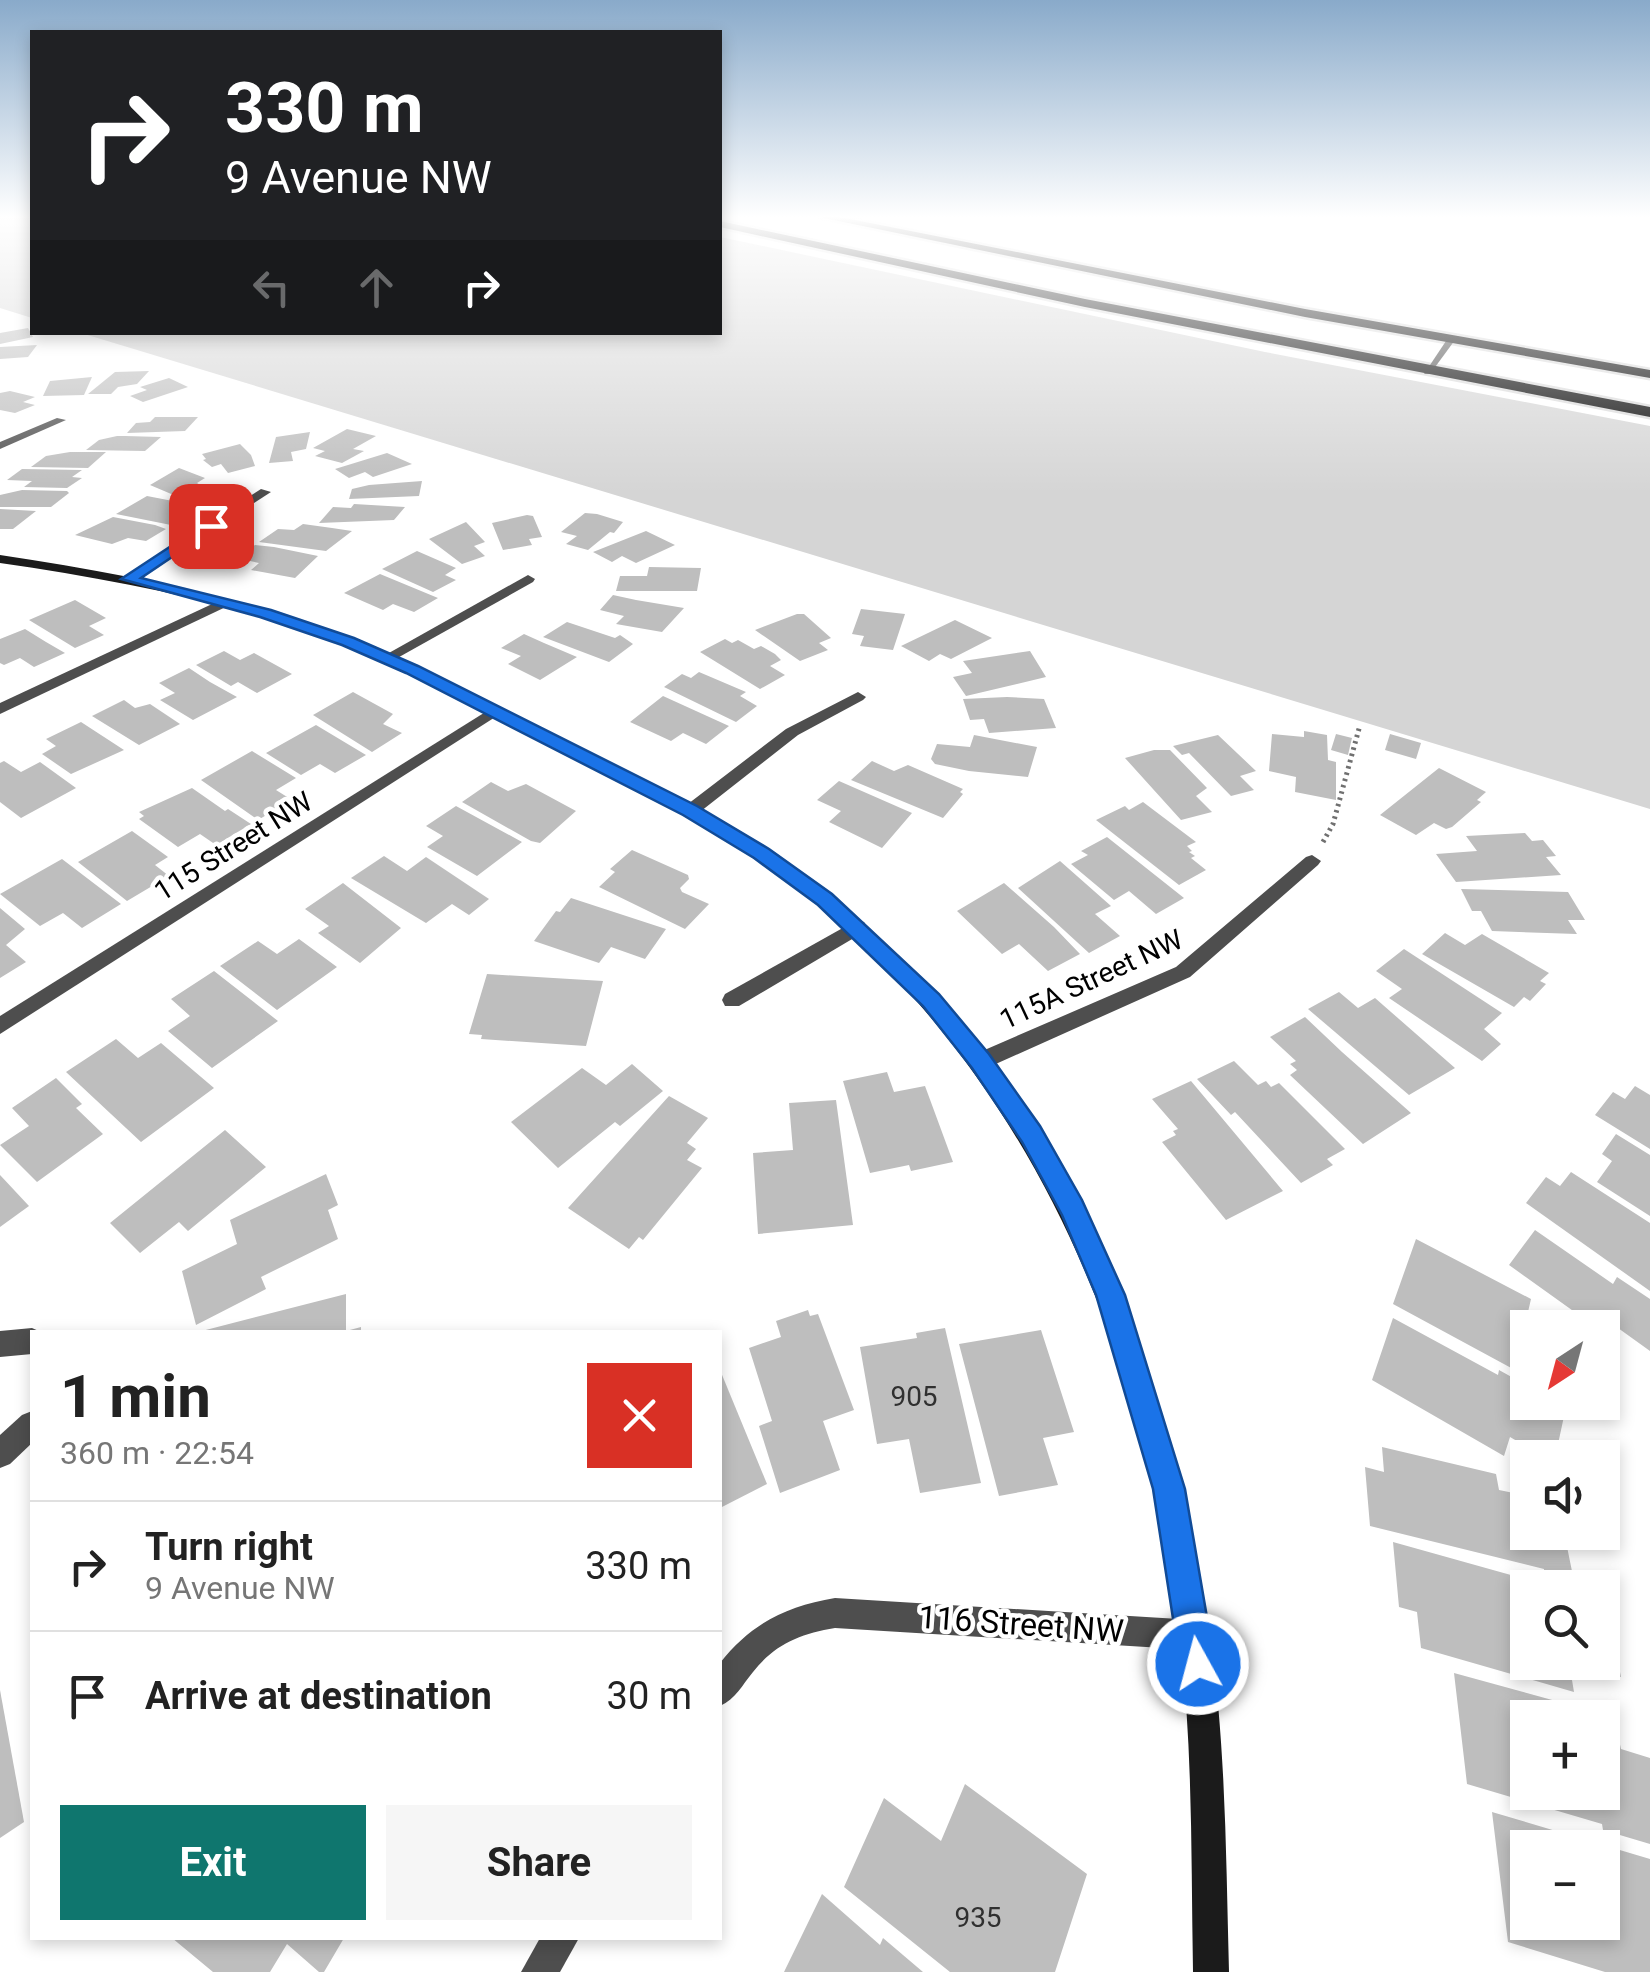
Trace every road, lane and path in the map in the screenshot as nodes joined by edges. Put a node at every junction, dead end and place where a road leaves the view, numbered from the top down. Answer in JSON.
{"nodes":[{"id":1,"x":1124,"y":309,"type":"edge"},
{"id":2,"x":1287,"y":309,"type":"edge"},
{"id":3,"x":1451,"y":340,"type":"junction"},
{"id":4,"x":1427,"y":372,"type":"junction"},
{"id":5,"x":1650,"y":374,"type":"edge"},
{"id":6,"x":1650,"y":412,"type":"edge"},
{"id":7,"x":61,"y":420,"type":"dead end"},
{"id":8,"x":0,"y":446,"type":"edge"},
{"id":9,"x":265,"y":492,"type":"dead end"},
{"id":10,"x":0,"y":558,"type":"edge"},
{"id":11,"x":128,"y":579,"type":"junction"},
{"id":12,"x":528,"y":579,"type":"dead end"},
{"id":13,"x":225,"y":602,"type":"junction"},
{"id":14,"x":387,"y":658,"type":"junction"},
{"id":15,"x":858,"y":696,"type":"dead end"},
{"id":16,"x":0,"y":710,"type":"edge"},
{"id":17,"x":495,"y":711,"type":"junction"},
{"id":18,"x":1360,"y":725,"type":"dead end"},
{"id":19,"x":690,"y":811,"type":"junction"},
{"id":20,"x":1312,"y":861,"type":"joint"},
{"id":21,"x":857,"y":927,"type":"junction"},
{"id":22,"x":732,"y":1000,"type":"dead end"},
{"id":23,"x":0,"y":1026,"type":"edge"},
{"id":24,"x":980,"y":1061,"type":"junction"},
{"id":25,"x":30,"y":1341,"type":"edge"},
{"id":26,"x":0,"y":1344,"type":"edge"},
{"id":27,"x":30,"y":1427,"type":"edge"},
{"id":28,"x":0,"y":1454,"type":"edge"},
{"id":29,"x":1194,"y":1635,"type":"junction"},
{"id":30,"x":722,"y":1687,"type":"edge"},
{"id":31,"x":560,"y":1940,"type":"edge"},
{"id":32,"x":539,"y":1972,"type":"edge"},
{"id":33,"x":1211,"y":1972,"type":"edge"}],
"edges":[{"from":1,"to":4,"type":"highway"},
{"from":2,"to":3,"type":"highway"},
{"from":3,"to":4,"type":"lane"},
{"from":3,"to":5,"type":"highway"},
{"from":4,"to":6,"type":"highway"},
{"from":7,"to":8,"type":"street"},
{"from":9,"to":11,"type":"street"},
{"from":10,"to":11,"type":"street"},
{"from":11,"to":13,"type":"street"},
{"from":12,"to":14,"type":"street"},
{"from":13,"to":14,"type":"street"},
{"from":13,"to":16,"type":"street"},
{"from":14,"to":17,"type":"street"},
{"from":15,"to":19,"type":"street"},
{"from":17,"to":19,"type":"street"},
{"from":17,"to":23,"type":"street","name":"115 Street NW"},
{"from":18,"to":20,"type":"path"},
{"from":19,"to":21,"type":"street"},
{"from":20,"to":24,"type":"street","name":"115A Street NW"},
{"from":21,"to":22,"type":"street"},
{"from":21,"to":24,"type":"street"},
{"from":24,"to":29,"type":"street"},
{"from":25,"to":26,"type":"street"},
{"from":27,"to":28,"type":"street"},
{"from":29,"to":30,"type":"street","name":"116 Street NW"},
{"from":29,"to":33,"type":"street"},
{"from":31,"to":32,"type":"street"}]}
